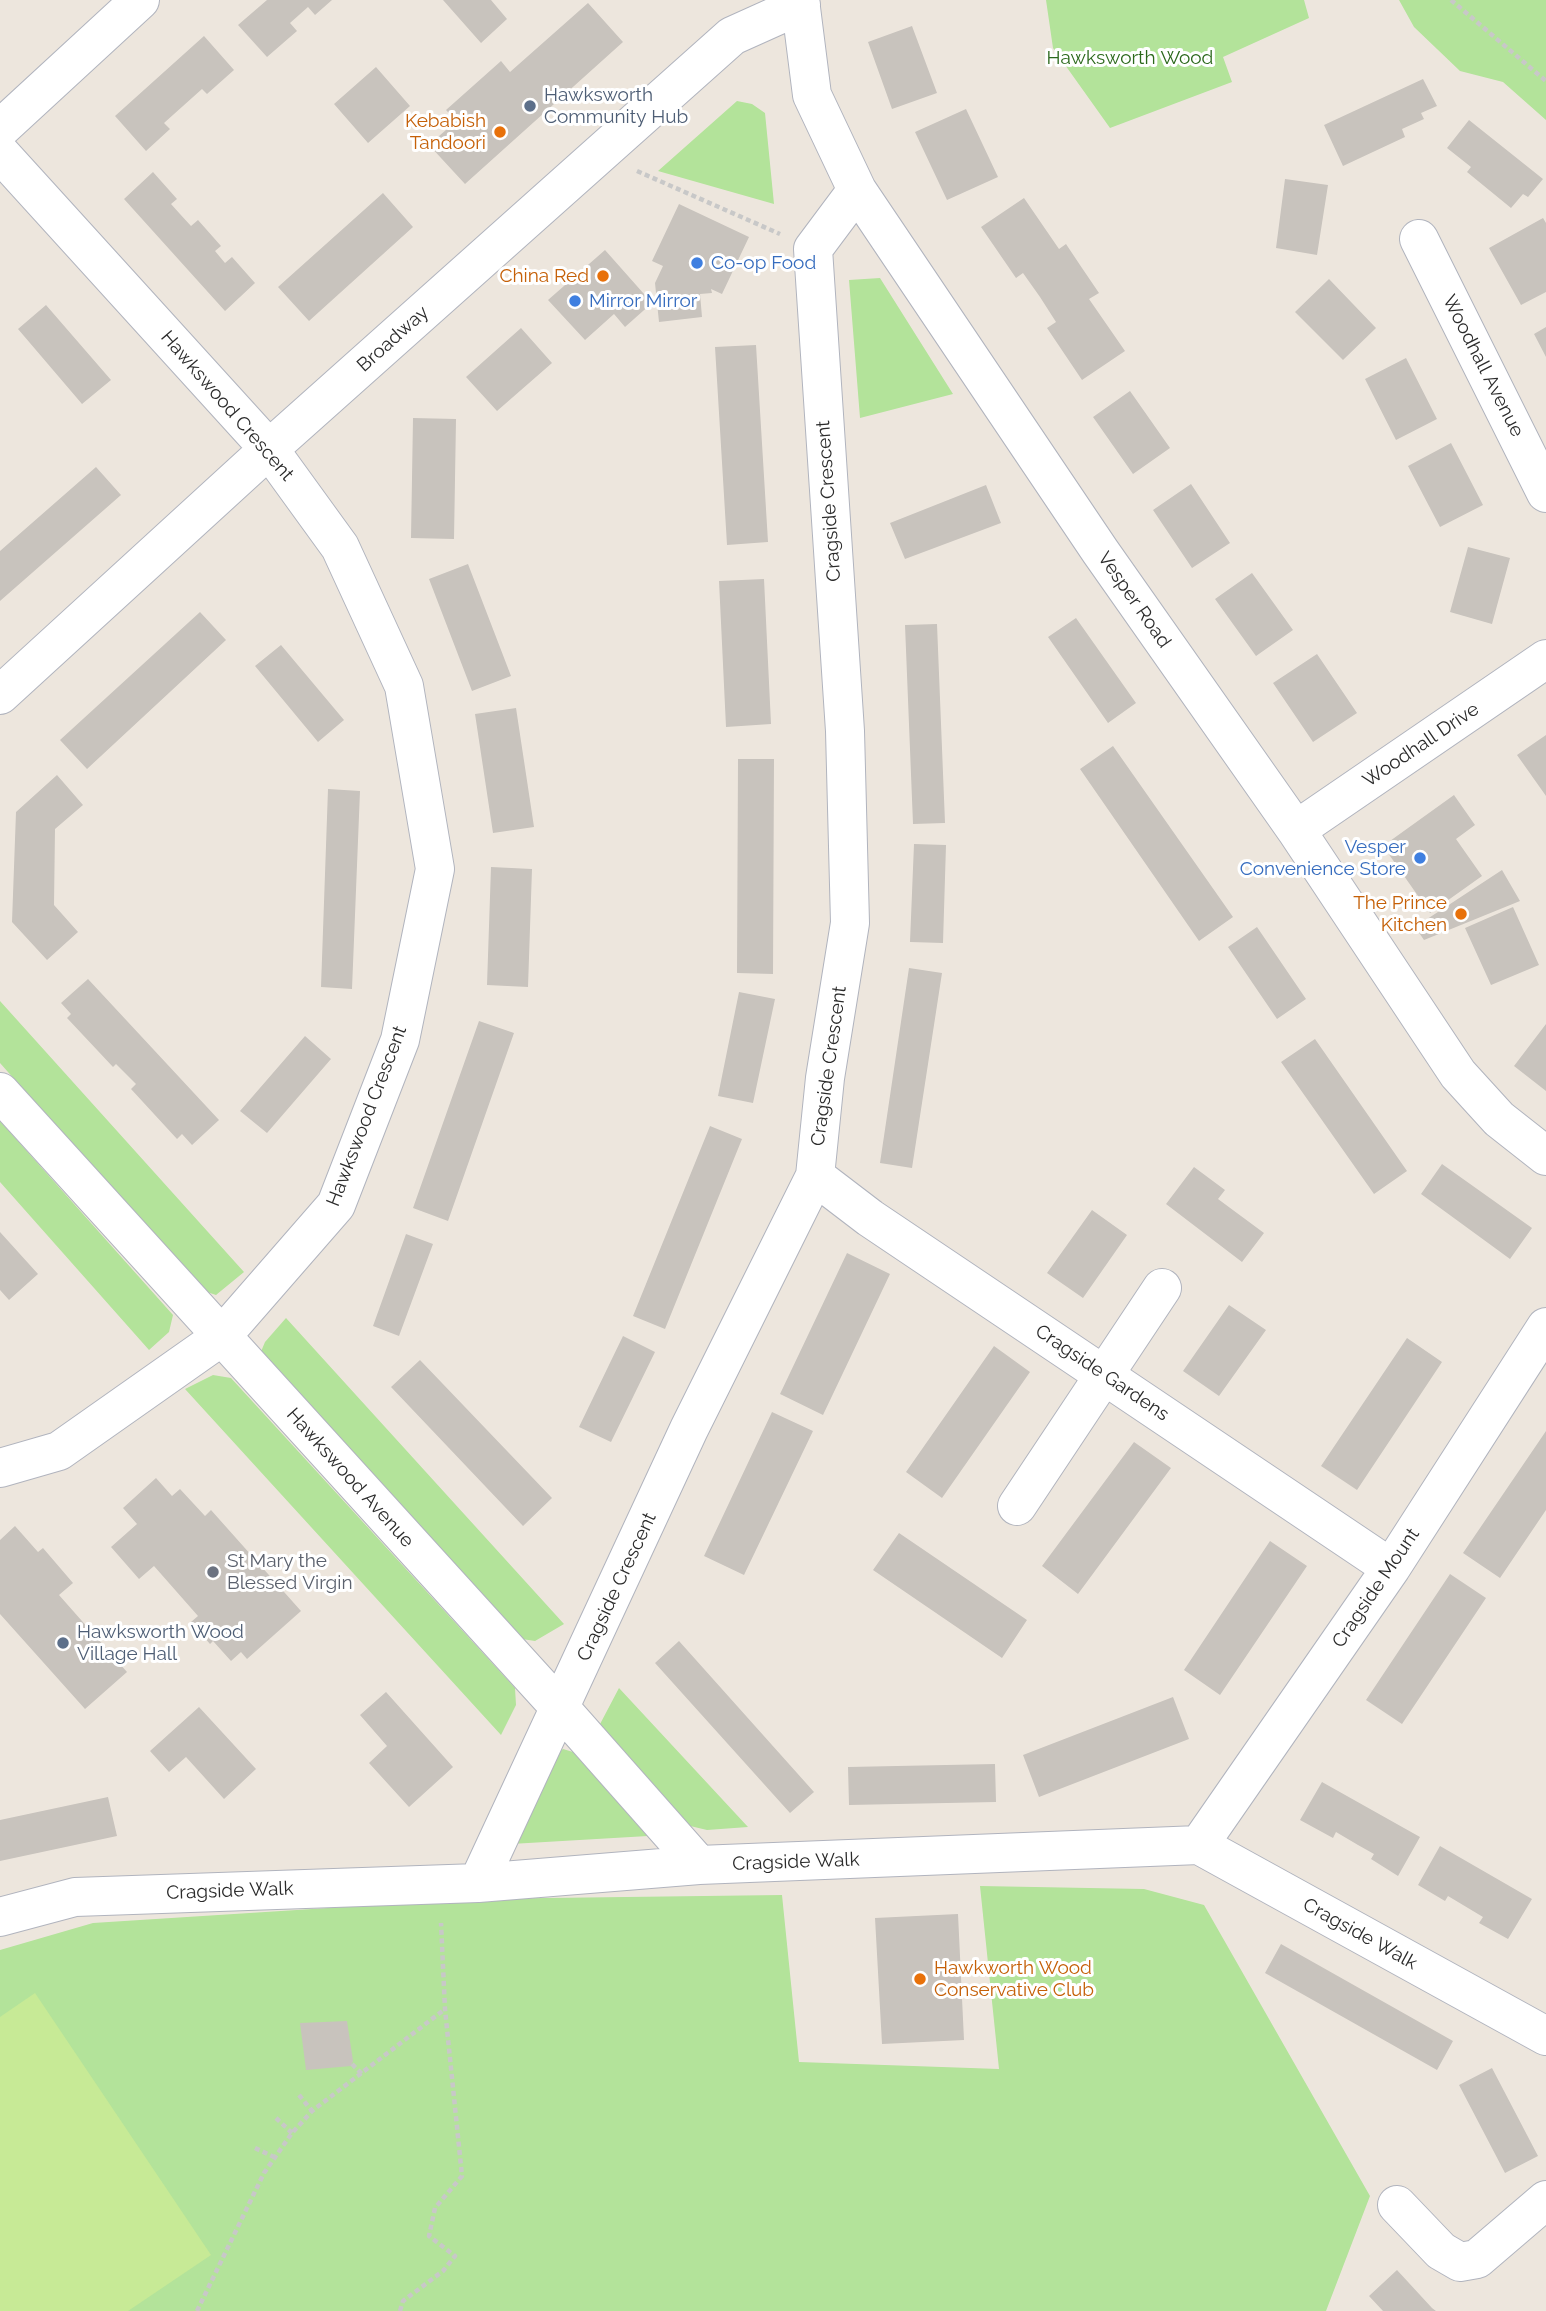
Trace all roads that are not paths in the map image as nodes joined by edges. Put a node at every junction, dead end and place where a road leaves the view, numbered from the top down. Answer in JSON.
{"nodes":[{"id":1,"x":140,"y":0,"type":"edge"},
{"id":2,"x":800,"y":2,"type":"edge"},
{"id":3,"x":0,"y":129,"type":"edge"},
{"id":4,"x":0,"y":153,"type":"edge"},
{"id":5,"x":857,"y":190,"type":"junction"},
{"id":6,"x":1419,"y":239,"type":"dead end"},
{"id":7,"x":269,"y":449,"type":"junction"},
{"id":8,"x":1546,"y":493,"type":"edge"},
{"id":9,"x":1546,"y":659,"type":"edge"},
{"id":10,"x":0,"y":695,"type":"edge"},
{"id":11,"x":1296,"y":831,"type":"junction"},
{"id":12,"x":0,"y":1092,"type":"edge"},
{"id":13,"x":1546,"y":1156,"type":"edge"},
{"id":14,"x":815,"y":1176,"type":"junction"},
{"id":15,"x":1162,"y":1288,"type":"dead end"},
{"id":16,"x":1546,"y":1327,"type":"edge"},
{"id":17,"x":221,"y":1337,"type":"junction"},
{"id":18,"x":1106,"y":1375,"type":"junction"},
{"id":19,"x":0,"y":1468,"type":"edge"},
{"id":20,"x":1017,"y":1506,"type":"dead end"},
{"id":21,"x":1391,"y":1568,"type":"junction"},
{"id":22,"x":561,"y":1709,"type":"junction"},
{"id":23,"x":1199,"y":1845,"type":"junction"},
{"id":24,"x":699,"y":1865,"type":"junction"},
{"id":25,"x":478,"y":1883,"type":"junction"},
{"id":26,"x":0,"y":1917,"type":"edge"},
{"id":27,"x":1546,"y":2036,"type":"edge"},
{"id":28,"x":1546,"y":2200,"type":"edge"},
{"id":29,"x":1397,"y":2205,"type":"dead end"}],
"edges":[{"from":1,"to":3,"type":"street"},
{"from":2,"to":5,"type":"street","name":"Vesper Road"},
{"from":2,"to":7,"type":"street","name":"Broadway"},
{"from":4,"to":7,"type":"street","name":"Hawkswood Crescent"},
{"from":5,"to":11,"type":"street","name":"Vesper Road"},
{"from":5,"to":14,"type":"street","name":"Cragside Crescent"},
{"from":6,"to":8,"type":"street","name":"Woodhall Avenue"},
{"from":7,"to":10,"type":"street","name":"Broadway"},
{"from":7,"to":17,"type":"street","name":"Hawkswood Crescent"},
{"from":9,"to":11,"type":"street","name":"Woodhall Drive"},
{"from":11,"to":13,"type":"street","name":"Vesper Road"},
{"from":12,"to":17,"type":"street","name":"Hawkswood Avenue"},
{"from":14,"to":18,"type":"street","name":"Cragside Gardens"},
{"from":14,"to":22,"type":"street","name":"Cragside Crescent"},
{"from":15,"to":18,"type":"street"},
{"from":16,"to":21,"type":"street","name":"Cragside Mount"},
{"from":17,"to":19,"type":"street","name":"Hawkswood Crescent"},
{"from":17,"to":22,"type":"street","name":"Hawkswood Avenue"},
{"from":18,"to":20,"type":"street"},
{"from":18,"to":21,"type":"street","name":"Cragside Gardens"},
{"from":21,"to":23,"type":"street","name":"Cragside Mount"},
{"from":22,"to":24,"type":"street","name":"Hawkswood Avenue"},
{"from":22,"to":25,"type":"street","name":"Cragside Crescent"},
{"from":23,"to":24,"type":"street","name":"Cragside Walk"},
{"from":23,"to":27,"type":"street","name":"Cragside Walk"},
{"from":24,"to":25,"type":"street","name":"Cragside Walk"},
{"from":25,"to":26,"type":"street","name":"Cragside Walk"},
{"from":28,"to":29,"type":"street"}]}
